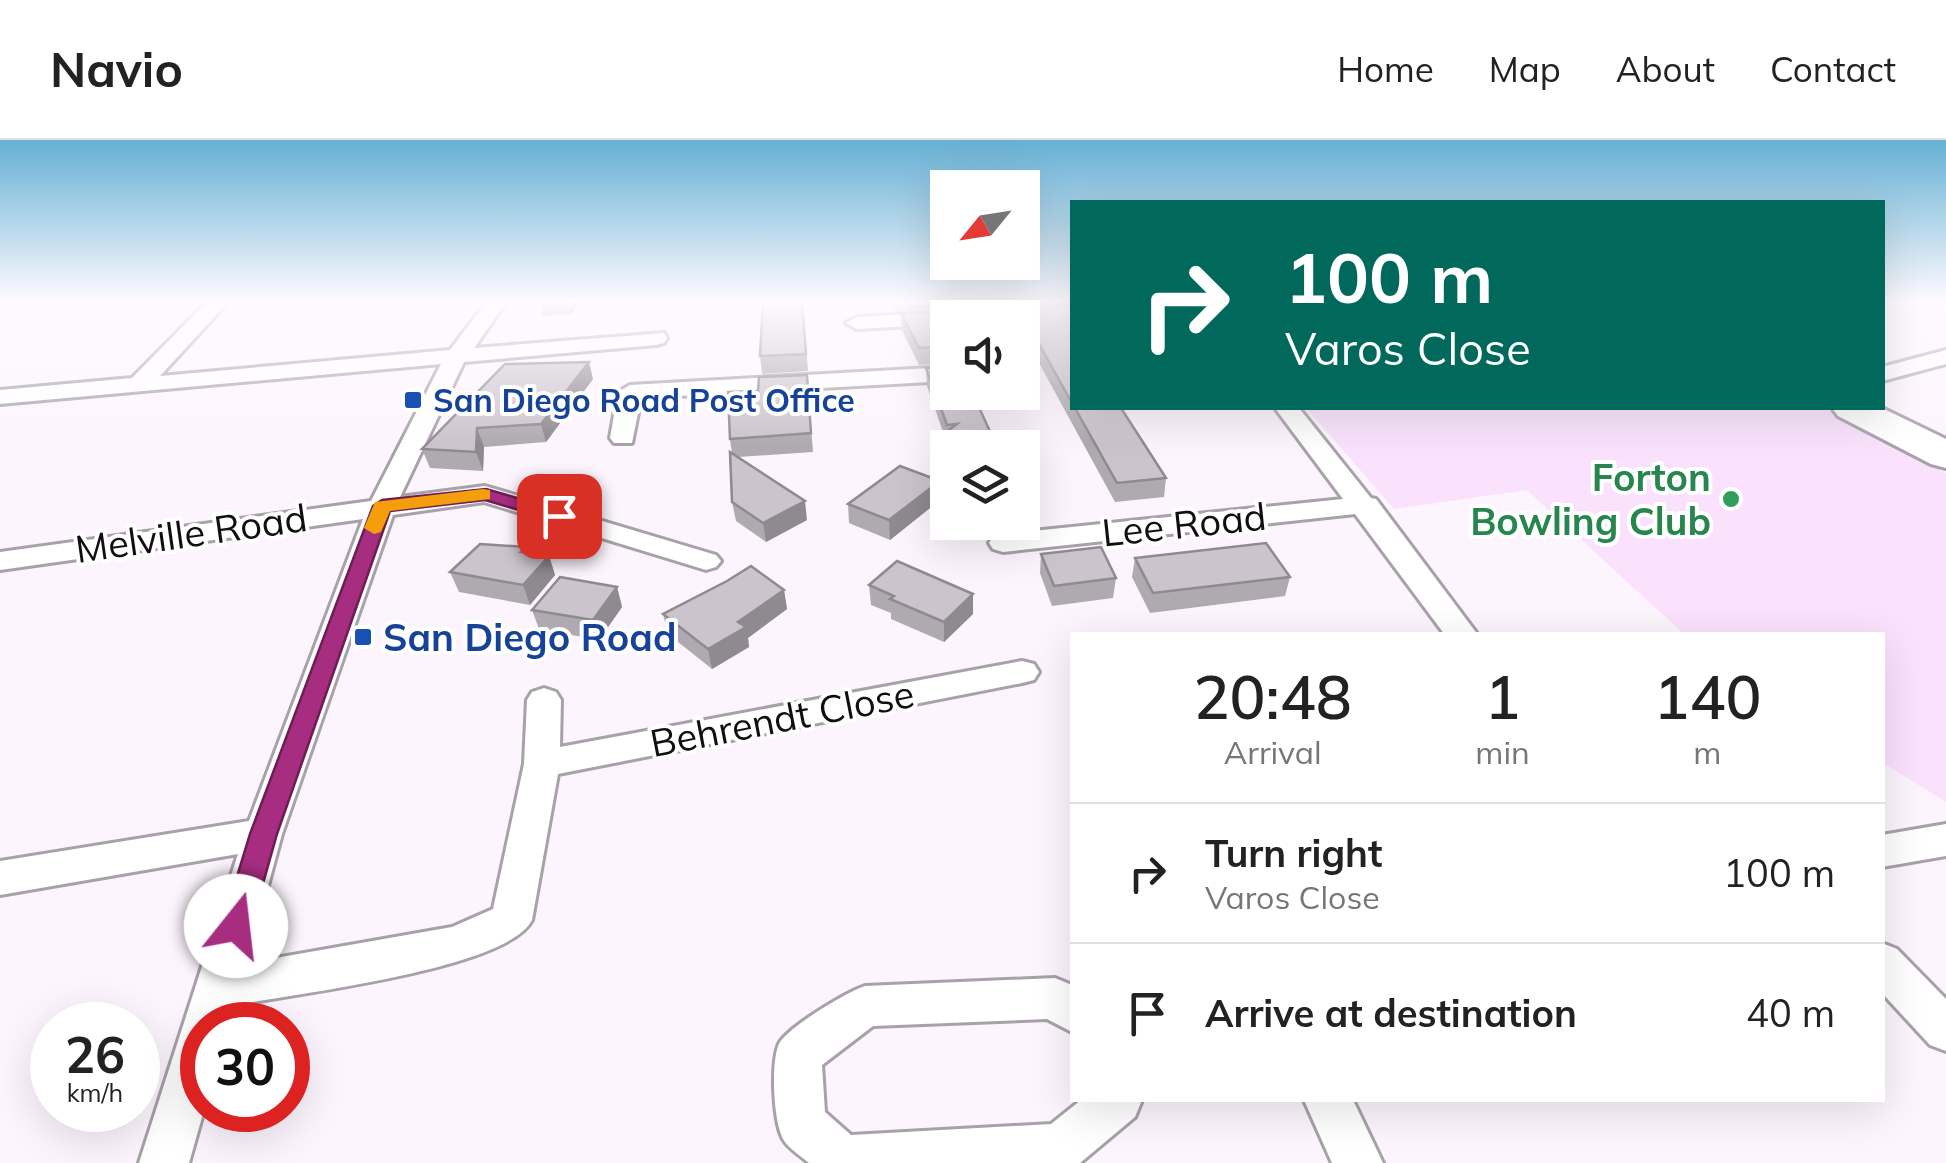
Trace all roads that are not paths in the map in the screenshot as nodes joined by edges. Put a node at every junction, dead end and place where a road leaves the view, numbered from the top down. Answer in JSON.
{"nodes":[{"id":1,"x":172,"y":349,"type":"edge"},
{"id":2,"x":463,"y":349,"type":"edge"},
{"id":3,"x":549,"y":349,"type":"edge"},
{"id":4,"x":825,"y":349,"type":"edge"},
{"id":5,"x":881,"y":349,"type":"edge"},
{"id":6,"x":1946,"y":356,"type":"edge"},
{"id":7,"x":456,"y":358,"type":"junction"},
{"id":8,"x":930,"y":367,"type":"edge"},
{"id":9,"x":1885,"y":373,"type":"edge"},
{"id":10,"x":140,"y":382,"type":"junction"},
{"id":11,"x":0,"y":397,"type":"edge"},
{"id":12,"x":1289,"y":410,"type":"edge"},
{"id":13,"x":1856,"y":410,"type":"edge"},
{"id":14,"x":623,"y":438,"type":"dead end"},
{"id":15,"x":1946,"y":455,"type":"edge"},
{"id":16,"x":1366,"y":505,"type":"junction"},
{"id":17,"x":382,"y":506,"type":"junction"},
{"id":18,"x":1003,"y":543,"type":"dead end"},
{"id":19,"x":0,"y":561,"type":"edge"},
{"id":20,"x":706,"y":561,"type":"dead end"},
{"id":21,"x":1460,"y":632,"type":"edge"},
{"id":22,"x":1022,"y":672,"type":"dead end"},
{"id":23,"x":544,"y":700,"type":"dead end"},
{"id":24,"x":542,"y":764,"type":"junction"},
{"id":25,"x":264,"y":834,"type":"junction"},
{"id":26,"x":1946,"y":840,"type":"edge"},
{"id":27,"x":1885,"y":851,"type":"edge"},
{"id":28,"x":0,"y":878,"type":"edge"},
{"id":29,"x":1885,"y":965,"type":"edge"},
{"id":30,"x":213,"y":1002,"type":"edge"},
{"id":31,"x":228,"y":1002,"type":"edge"},
{"id":32,"x":1070,"y":1010,"type":"edge"},
{"id":33,"x":1946,"y":1030,"type":"edge"},
{"id":34,"x":1116,"y":1102,"type":"edge"},
{"id":35,"x":1329,"y":1102,"type":"edge"},
{"id":36,"x":180,"y":1110,"type":"edge"},
{"id":37,"x":164,"y":1163,"type":"edge"},
{"id":38,"x":1358,"y":1163,"type":"edge"}],
"edges":[{"from":1,"to":10,"type":"street"},
{"from":2,"to":7,"type":"street"},
{"from":3,"to":7,"type":"street"},
{"from":4,"to":14,"type":"street"},
{"from":5,"to":8,"type":"street"},
{"from":6,"to":9,"type":"street"},
{"from":7,"to":10,"type":"street"},
{"from":7,"to":17,"type":"street"},
{"from":10,"to":11,"type":"street"},
{"from":12,"to":16,"type":"street"},
{"from":13,"to":15,"type":"main road"},
{"from":16,"to":18,"type":"street","name":"Lee Road"},
{"from":16,"to":21,"type":"street"},
{"from":17,"to":19,"type":"street","name":"Melville Road"},
{"from":17,"to":20,"type":"street","name":"Melville Road"},
{"from":17,"to":25,"type":"street"},
{"from":22,"to":24,"type":"street","name":"Behrendt Close"},
{"from":23,"to":24,"type":"street"},
{"from":24,"to":31,"type":"street"},
{"from":25,"to":28,"type":"street"},
{"from":25,"to":30,"type":"street"},
{"from":26,"to":27,"type":"street"},
{"from":29,"to":33,"type":"street"},
{"from":32,"to":34,"type":"street"},
{"from":35,"to":38,"type":"street"},
{"from":36,"to":37,"type":"street"}]}
